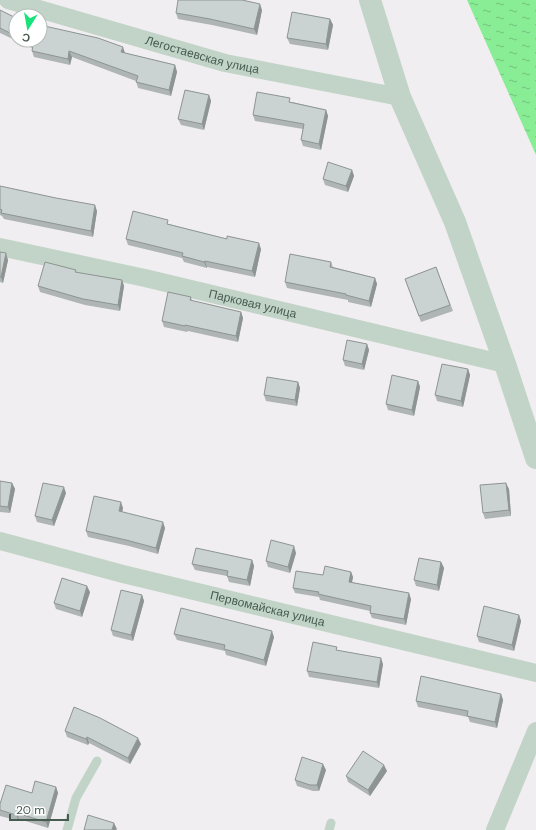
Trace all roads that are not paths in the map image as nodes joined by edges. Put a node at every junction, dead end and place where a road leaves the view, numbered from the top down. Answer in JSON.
{"nodes":[{"id":1,"x":8,"y":0,"type":"edge"},
{"id":2,"x":370,"y":0,"type":"edge"},
{"id":3,"x":400,"y":97,"type":"junction"},
{"id":4,"x":0,"y":247,"type":"edge"},
{"id":5,"x":505,"y":364,"type":"junction"},
{"id":6,"x":536,"y":458,"type":"edge"},
{"id":7,"x":0,"y":541,"type":"edge"},
{"id":8,"x":536,"y":673,"type":"edge"},
{"id":9,"x":536,"y":731,"type":"edge"},
{"id":10,"x":97,"y":761,"type":"dead end"},
{"id":11,"x":67,"y":830,"type":"edge"},
{"id":12,"x":495,"y":830,"type":"edge"}],
"edges":[{"from":1,"to":3,"type":"street","name":"Легостаевская улица"},
{"from":2,"to":3,"type":"street"},
{"from":3,"to":5,"type":"street"},
{"from":4,"to":5,"type":"street","name":"Парковая улица"},
{"from":5,"to":6,"type":"street"},
{"from":7,"to":8,"type":"street","name":"Первомайская улица"},
{"from":9,"to":12,"type":"street"},
{"from":10,"to":11,"type":"lane"}]}
